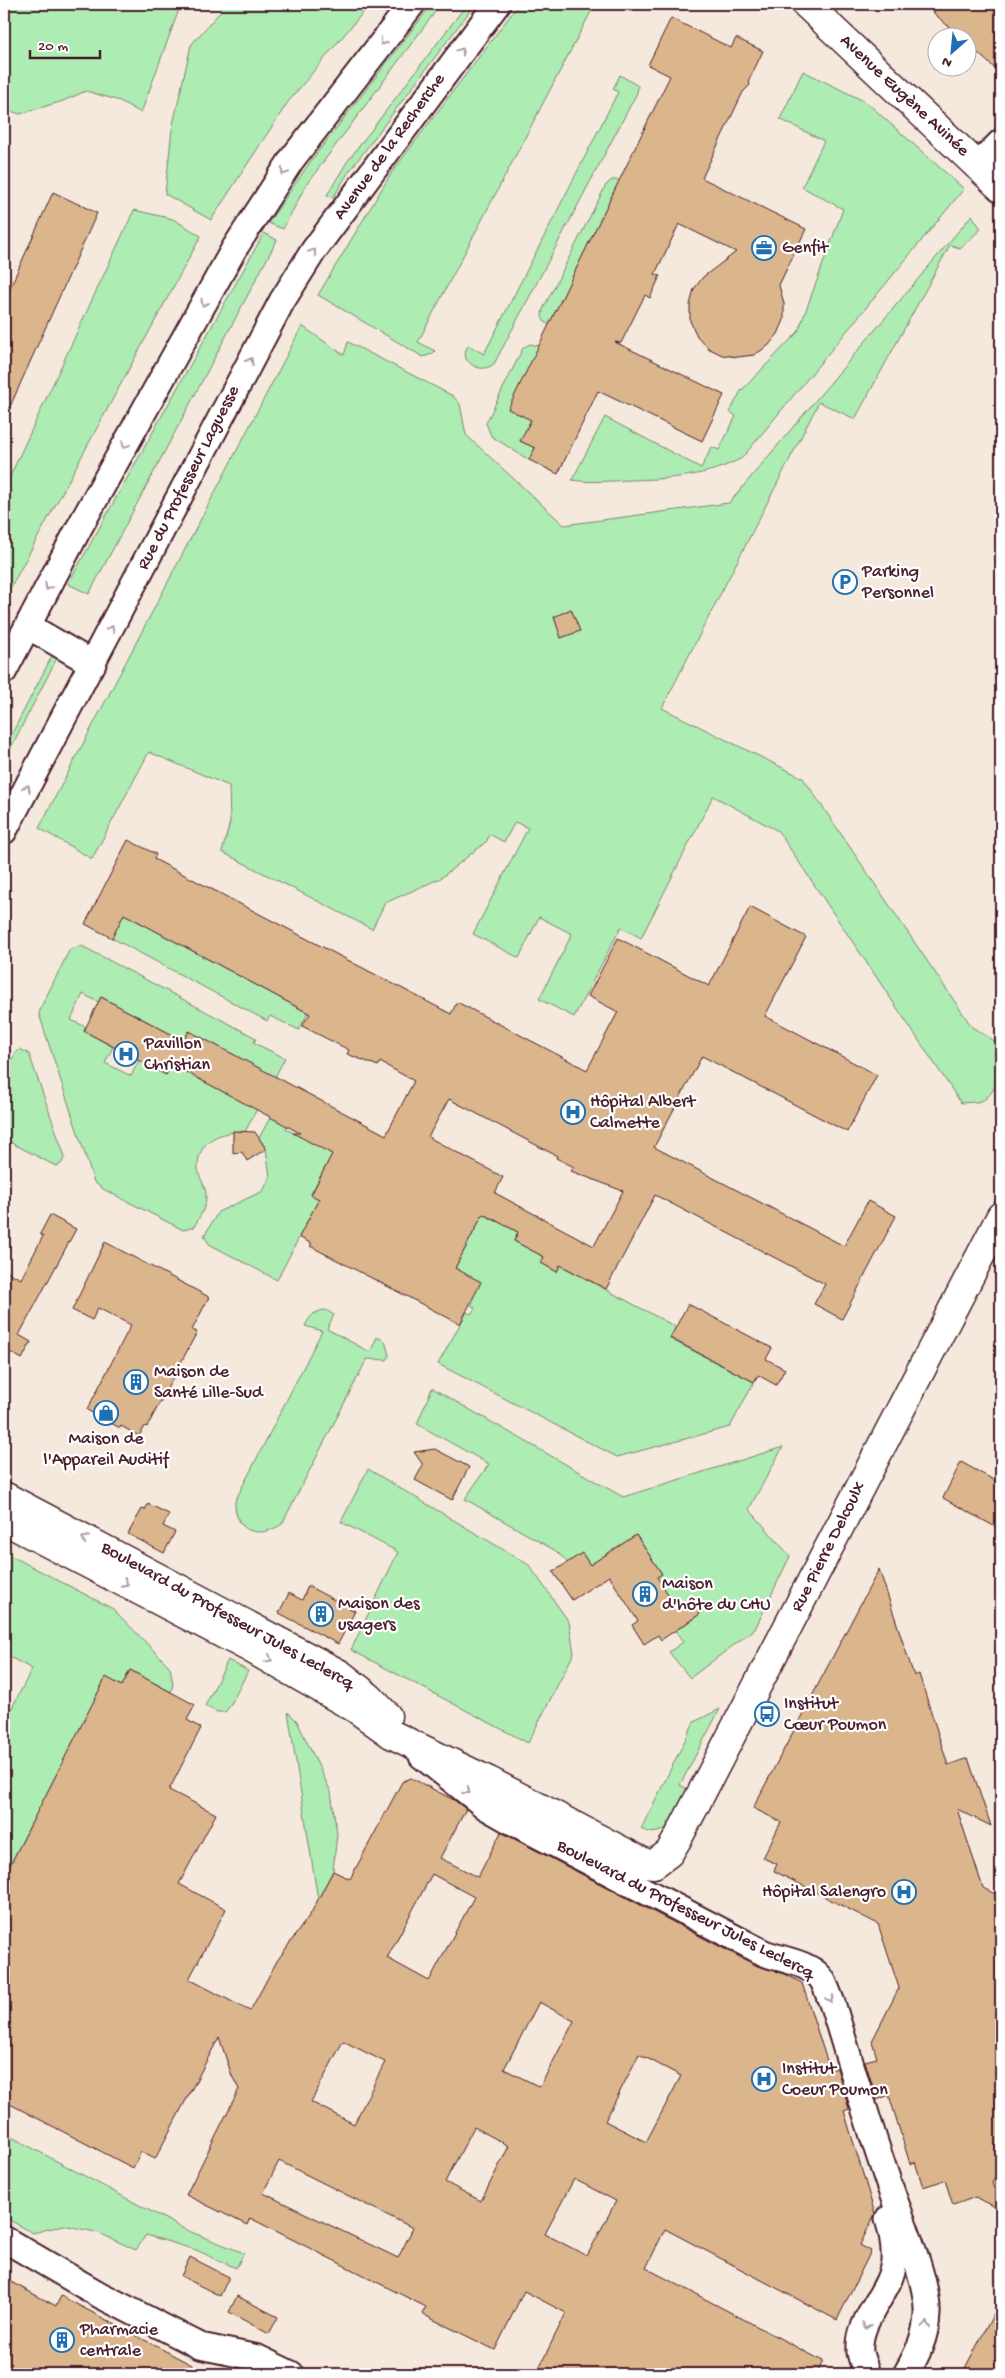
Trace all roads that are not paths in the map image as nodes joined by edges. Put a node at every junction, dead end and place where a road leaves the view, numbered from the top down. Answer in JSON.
{"nodes":[{"id":1,"x":412,"y":4,"type":"edge"},
{"id":2,"x":497,"y":4,"type":"edge"},
{"id":3,"x":806,"y":4,"type":"edge"},
{"id":4,"x":1001,"y":142,"type":"edge"},
{"id":5,"x":978,"y":165,"type":"junction"},
{"id":6,"x":1001,"y":188,"type":"edge"},
{"id":7,"x":286,"y":293,"type":"joint"},
{"id":8,"x":28,"y":626,"type":"junction"},
{"id":9,"x":93,"y":664,"type":"junction"},
{"id":10,"x":4,"y":671,"type":"edge"},
{"id":11,"x":4,"y":832,"type":"edge"},
{"id":12,"x":1001,"y":1216,"type":"edge"},
{"id":13,"x":4,"y":1496,"type":"edge"},
{"id":14,"x":4,"y":1520,"type":"edge"},
{"id":15,"x":401,"y":1739,"type":"junction"},
{"id":16,"x":437,"y":1755,"type":"junction"},
{"id":17,"x":645,"y":1863,"type":"joint"},
{"id":18,"x":878,"y":2150,"type":"junction"},
{"id":19,"x":4,"y":2239,"type":"edge"},
{"id":20,"x":291,"y":2374,"type":"edge"},
{"id":21,"x":867,"y":2374,"type":"edge"},
{"id":22,"x":906,"y":2374,"type":"edge"}],
"edges":[{"from":1,"to":8,"type":"street","one_way":true},
{"from":7,"to":2,"type":"street","name":"Avenue de la Recherche","one_way":true},
{"from":3,"to":5,"type":"street","name":"Avenue Eugène Avinée"},
{"from":4,"to":5,"type":"street"},
{"from":5,"to":6,"type":"street","name":"Avenue Eugène Avinée"},
{"from":9,"to":7,"type":"street","name":"Rue du Professeur Laguesse","one_way":true},
{"from":8,"to":9,"type":"street"},
{"from":8,"to":10,"type":"street"},
{"from":11,"to":9,"type":"street","name":"Rue du Professeur Laguesse","one_way":true},
{"from":12,"to":17,"type":"street","name":"Rue Pierre Delcoulx"},
{"from":16,"to":13,"type":"street","name":"Boulevard du Professeur Jules Leclercq","one_way":true},
{"from":14,"to":15,"type":"street","name":"Boulevard du Professeur Jules Leclercq","one_way":true},
{"from":15,"to":16,"type":"street","name":"Boulevard du Professeur Jules Leclercq"},
{"from":15,"to":18,"type":"street","name":"Boulevard du Professeur Jules Leclercq","one_way":true},
{"from":16,"to":17,"type":"street","name":"Boulevard du Professeur Jules Leclercq"},
{"from":18,"to":21,"type":"street","name":"Boulevard du Professeur Jules Leclercq","one_way":true},
{"from":22,"to":18,"type":"street","name":"Boulevard du Professeur Jules Leclercq","one_way":true},
{"from":19,"to":20,"type":"street"}]}
